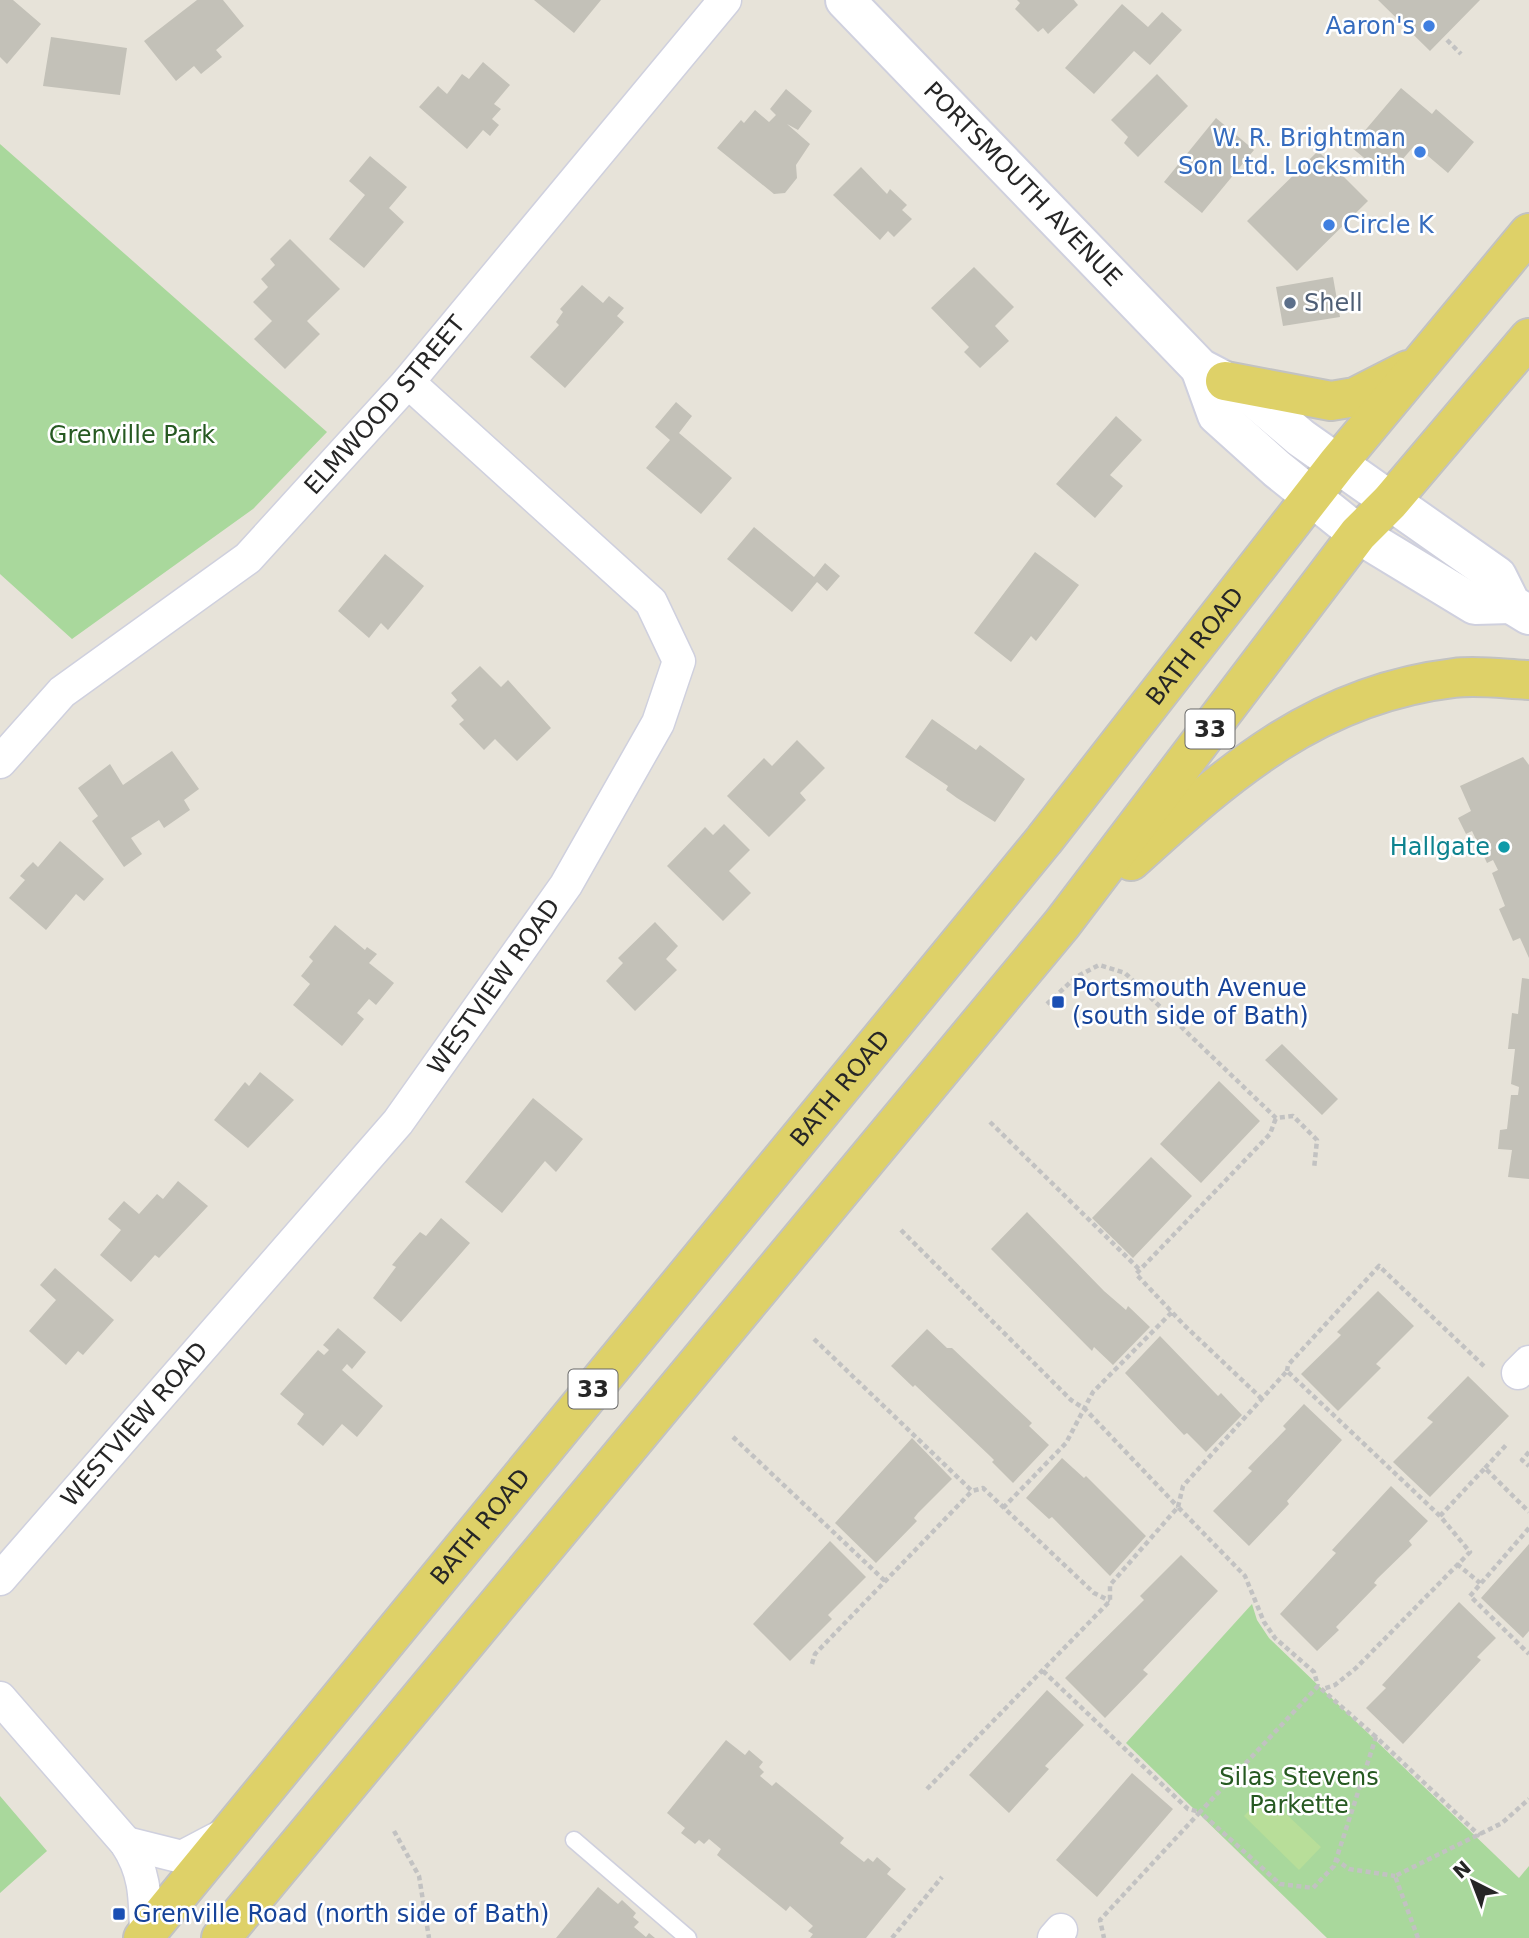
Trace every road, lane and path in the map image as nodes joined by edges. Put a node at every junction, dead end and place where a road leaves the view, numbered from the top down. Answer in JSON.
{"nodes":[{"id":1,"x":725,"y":0,"type":"edge"},
{"id":2,"x":845,"y":0,"type":"edge"},
{"id":3,"x":1447,"y":40,"type":"dead end"},
{"id":4,"x":1461,"y":54,"type":"dead end"},
{"id":5,"x":1529,"y":233,"type":"edge"},
{"id":6,"x":1529,"y":338,"type":"edge"},
{"id":7,"x":1423,"y":363,"type":"junction"},
{"id":8,"x":1212,"y":375,"type":"junction"},
{"id":9,"x":408,"y":382,"type":"junction"},
{"id":10,"x":1337,"y":464,"type":"junction"},
{"id":11,"x":1312,"y":497,"type":"junction"},
{"id":12,"x":1390,"y":502,"type":"junction"},
{"id":13,"x":1358,"y":534,"type":"junction"},
{"id":14,"x":1520,"y":609,"type":"edge"},
{"id":15,"x":1529,"y":680,"type":"edge"},
{"id":16,"x":0,"y":762,"type":"edge"},
{"id":17,"x":1062,"y":924,"type":"junction"},
{"id":18,"x":1047,"y":1004,"type":"dead end"},
{"id":19,"x":1276,"y":1118,"type":"junction"},
{"id":20,"x":990,"y":1122,"type":"dead end"},
{"id":21,"x":1314,"y":1169,"type":"dead end"},
{"id":22,"x":901,"y":1230,"type":"dead end"},
{"id":23,"x":1140,"y":1270,"type":"junction"},
{"id":24,"x":1172,"y":1312,"type":"junction"},
{"id":25,"x":814,"y":1339,"type":"dead end"},
{"id":26,"x":1512,"y":1369,"type":"edge"},
{"id":27,"x":1287,"y":1371,"type":"junction"},
{"id":28,"x":1262,"y":1399,"type":"junction"},
{"id":29,"x":1085,"y":1409,"type":"junction"},
{"id":30,"x":733,"y":1437,"type":"dead end"},
{"id":31,"x":1508,"y":1443,"type":"dead end"},
{"id":32,"x":1529,"y":1452,"type":"edge"},
{"id":33,"x":1529,"y":1466,"type":"edge"},
{"id":34,"x":1485,"y":1468,"type":"junction"},
{"id":35,"x":972,"y":1490,"type":"junction"},
{"id":36,"x":1178,"y":1507,"type":"junction"},
{"id":37,"x":1003,"y":1508,"type":"junction"},
{"id":38,"x":1529,"y":1512,"type":"edge"},
{"id":39,"x":1440,"y":1516,"type":"junction"},
{"id":40,"x":1529,"y":1528,"type":"edge"},
{"id":41,"x":1457,"y":1563,"type":"junction"},
{"id":42,"x":0,"y":1578,"type":"edge"},
{"id":43,"x":885,"y":1581,"type":"junction"},
{"id":44,"x":1480,"y":1583,"type":"junction"},
{"id":45,"x":1110,"y":1601,"type":"junction"},
{"id":46,"x":1529,"y":1654,"type":"edge"},
{"id":47,"x":812,"y":1664,"type":"dead end"},
{"id":48,"x":1043,"y":1671,"type":"junction"},
{"id":49,"x":1320,"y":1688,"type":"junction"},
{"id":50,"x":0,"y":1698,"type":"edge"},
{"id":51,"x":1376,"y":1737,"type":"junction"},
{"id":52,"x":927,"y":1789,"type":"dead end"},
{"id":53,"x":1529,"y":1799,"type":"edge"},
{"id":54,"x":1200,"y":1812,"type":"junction"},
{"id":55,"x":232,"y":1830,"type":"junction"},
{"id":56,"x":394,"y":1831,"type":"dead end"},
{"id":57,"x":1480,"y":1836,"type":"junction"},
{"id":58,"x":574,"y":1840,"type":"dead end"},
{"id":59,"x":126,"y":1843,"type":"junction"},
{"id":60,"x":1335,"y":1859,"type":"junction"},
{"id":61,"x":1395,"y":1876,"type":"junction"},
{"id":62,"x":942,"y":1877,"type":"dead end"},
{"id":63,"x":145,"y":1936,"type":"edge"},
{"id":64,"x":221,"y":1938,"type":"edge"},
{"id":65,"x":429,"y":1938,"type":"edge"},
{"id":66,"x":688,"y":1938,"type":"edge"},
{"id":67,"x":892,"y":1938,"type":"edge"},
{"id":68,"x":1104,"y":1938,"type":"edge"},
{"id":69,"x":1419,"y":1938,"type":"edge"}],
"edges":[{"from":1,"to":9,"type":"street","name":"ELMWOOD STREET"},
{"from":2,"to":8,"type":"main road","name":"PORTSMOUTH AVENUE"},
{"from":3,"to":4,"type":"path"},
{"from":5,"to":7,"type":"main road","name":"BATH ROAD","number":"33"},
{"from":6,"to":12,"type":"main road","number":"33"},
{"from":7,"to":8,"type":"main road"},
{"from":7,"to":10,"type":"main road","name":"BATH ROAD","number":"33"},
{"from":8,"to":10,"type":"main road","name":"PORTSMOUTH AVENUE"},
{"from":8,"to":11,"type":"main road","name":"PORTSMOUTH AVENUE"},
{"from":9,"to":16,"type":"street","name":"ELMWOOD STREET"},
{"from":9,"to":42,"type":"street","name":"WESTVIEW ROAD"},
{"from":10,"to":11,"type":"main road","name":"BATH ROAD","number":"33"},
{"from":10,"to":12,"type":"main road","name":"PORTSMOUTH AVENUE"},
{"from":11,"to":13,"type":"main road","name":"PORTSMOUTH AVENUE"},
{"from":11,"to":55,"type":"main road","name":"BATH ROAD","number":"33"},
{"from":12,"to":13,"type":"main road","number":"33"},
{"from":12,"to":14,"type":"main road","name":"PORTSMOUTH AVENUE"},
{"from":13,"to":14,"type":"main road","name":"PORTSMOUTH AVENUE"},
{"from":13,"to":17,"type":"main road","number":"33"},
{"from":15,"to":17,"type":"main road"},
{"from":17,"to":64,"type":"main road","number":"33"},
{"from":18,"to":19,"type":"path"},
{"from":19,"to":21,"type":"path"},
{"from":19,"to":23,"type":"path"},
{"from":20,"to":23,"type":"path"},
{"from":22,"to":29,"type":"path"},
{"from":23,"to":24,"type":"path"},
{"from":24,"to":28,"type":"path"},
{"from":24,"to":29,"type":"path"},
{"from":25,"to":35,"type":"path"},
{"from":26,"to":27,"type":"path"},
{"from":27,"to":28,"type":"path"},
{"from":27,"to":39,"type":"path"},
{"from":28,"to":36,"type":"path"},
{"from":29,"to":36,"type":"path"},
{"from":29,"to":37,"type":"path"},
{"from":30,"to":43,"type":"path"},
{"from":31,"to":34,"type":"path"},
{"from":32,"to":33,"type":"path"},
{"from":34,"to":38,"type":"path"},
{"from":34,"to":39,"type":"path"},
{"from":35,"to":37,"type":"path"},
{"from":35,"to":43,"type":"path"},
{"from":36,"to":45,"type":"path"},
{"from":36,"to":49,"type":"path"},
{"from":37,"to":45,"type":"path"},
{"from":39,"to":41,"type":"path"},
{"from":40,"to":44,"type":"path"},
{"from":41,"to":44,"type":"path"},
{"from":41,"to":49,"type":"path"},
{"from":43,"to":47,"type":"path"},
{"from":44,"to":46,"type":"path"},
{"from":45,"to":48,"type":"path"},
{"from":48,"to":52,"type":"path"},
{"from":48,"to":54,"type":"path"},
{"from":49,"to":51,"type":"path"},
{"from":49,"to":54,"type":"path"},
{"from":50,"to":59,"type":"street"},
{"from":51,"to":57,"type":"path"},
{"from":51,"to":60,"type":"path"},
{"from":53,"to":57,"type":"path"},
{"from":54,"to":60,"type":"path"},
{"from":54,"to":68,"type":"path"},
{"from":55,"to":59,"type":"street"},
{"from":55,"to":63,"type":"main road","name":"BATH ROAD","number":"33"},
{"from":56,"to":65,"type":"path"},
{"from":57,"to":61,"type":"path"},
{"from":58,"to":66,"type":"lane"},
{"from":59,"to":63,"type":"street"},
{"from":60,"to":61,"type":"path"},
{"from":61,"to":69,"type":"path"},
{"from":62,"to":67,"type":"path"}]}
